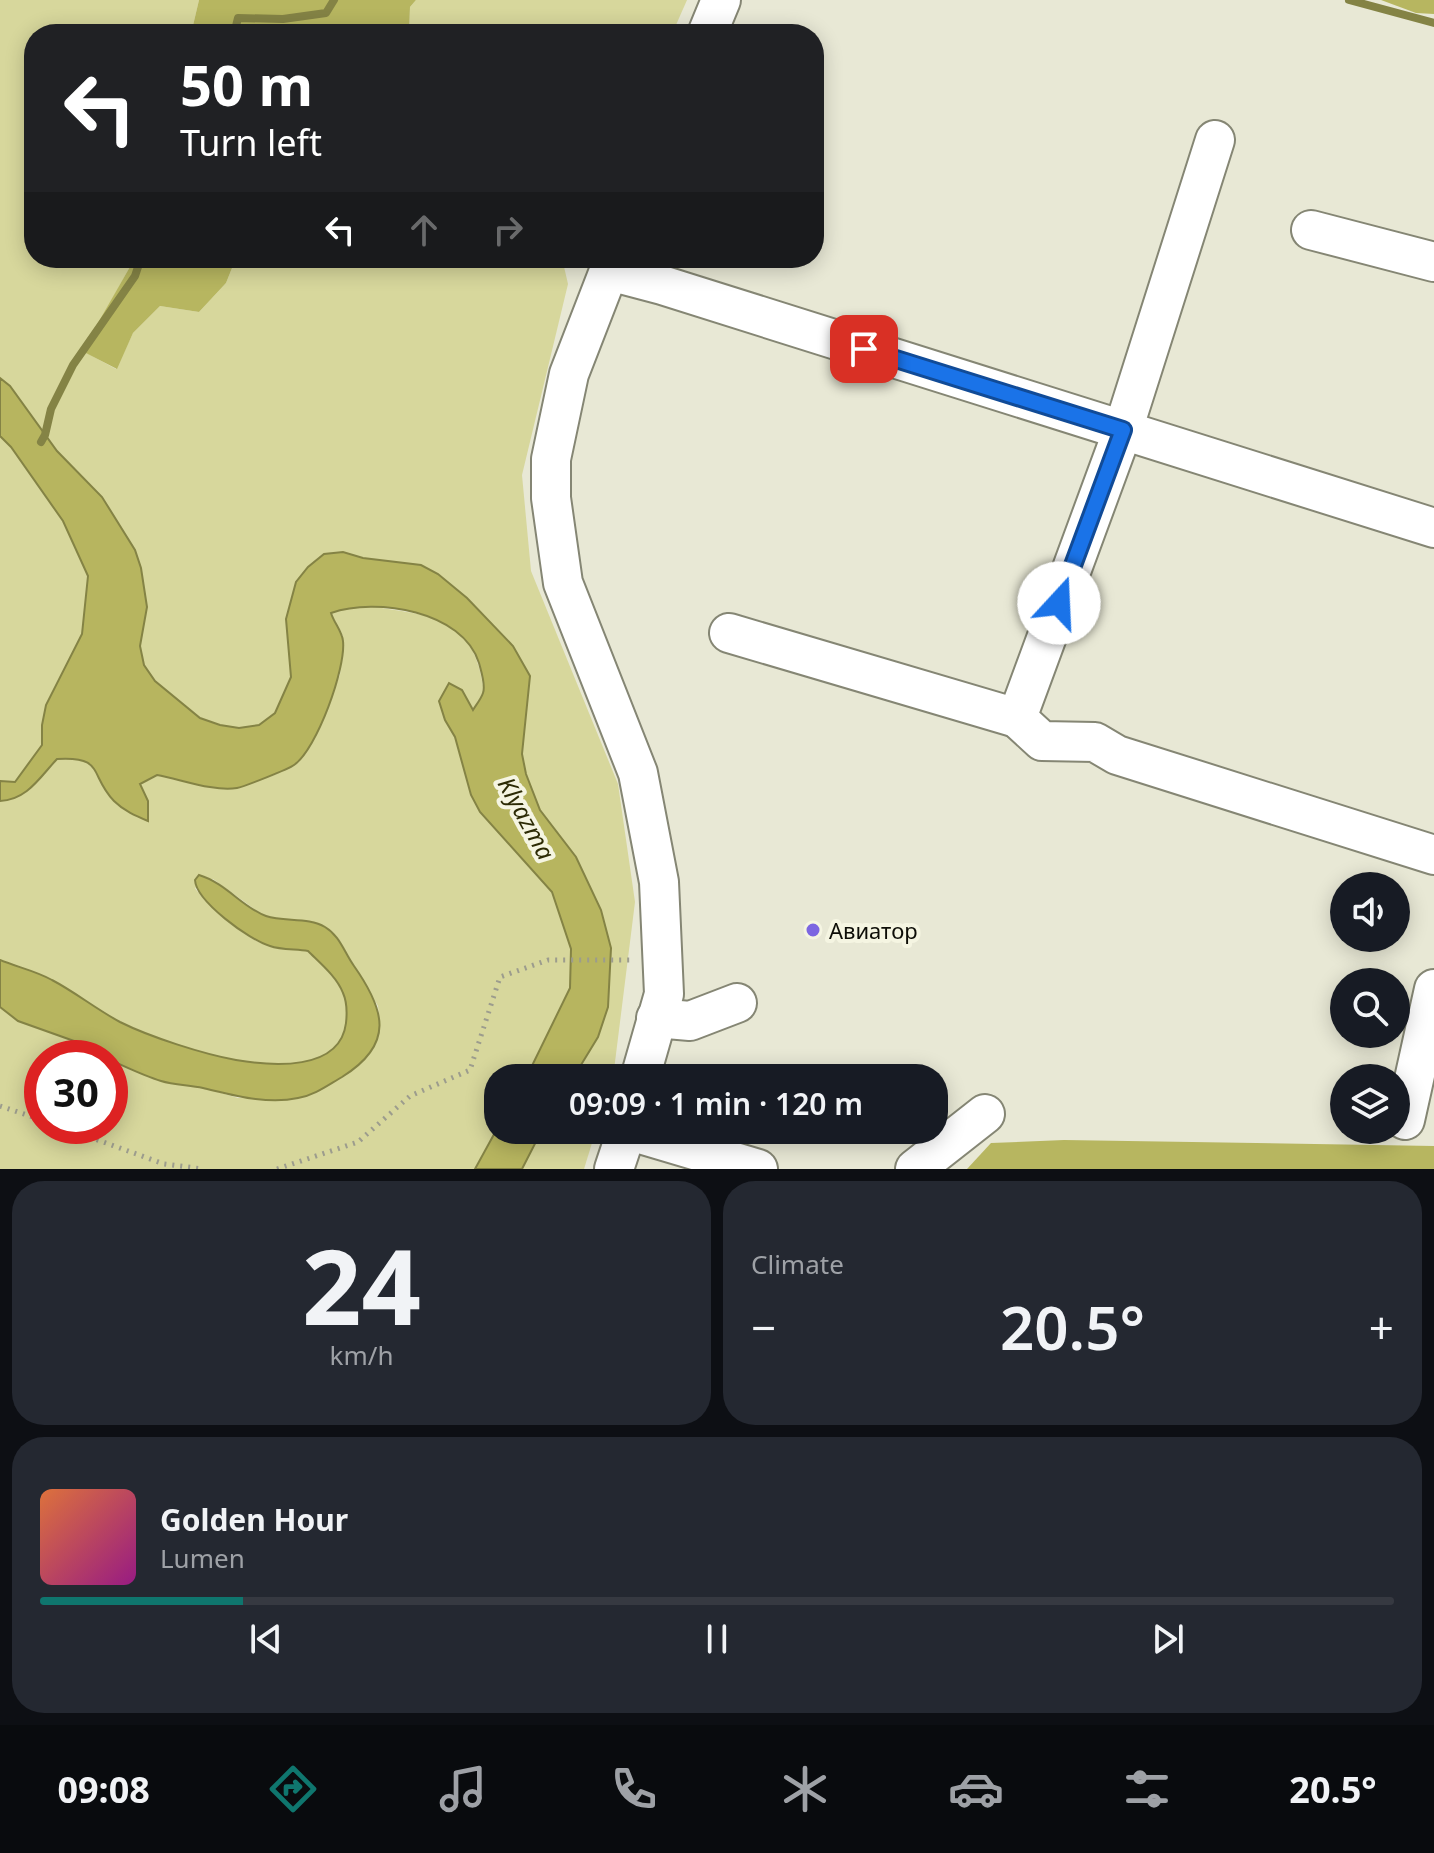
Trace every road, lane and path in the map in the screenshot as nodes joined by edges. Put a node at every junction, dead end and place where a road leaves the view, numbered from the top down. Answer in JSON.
{"nodes":[{"id":1,"x":721,"y":0,"type":"edge"},
{"id":2,"x":711,"y":24,"type":"edge"},
{"id":3,"x":1215,"y":140,"type":"dead end"},
{"id":4,"x":1311,"y":230,"type":"dead end"},
{"id":5,"x":1434,"y":262,"type":"edge"},
{"id":6,"x":610,"y":268,"type":"edge"},
{"id":7,"x":622,"y":268,"type":"edge"},
{"id":8,"x":1123,"y":430,"type":"junction"},
{"id":9,"x":1434,"y":528,"type":"edge"},
{"id":10,"x":729,"y":633,"type":"dead end"},
{"id":11,"x":1017,"y":718,"type":"junction"},
{"id":12,"x":1434,"y":855,"type":"edge"},
{"id":13,"x":621,"y":960,"type":"dead end"},
{"id":14,"x":1434,"y":989,"type":"edge"},
{"id":15,"x":737,"y":1003,"type":"dead end"},
{"id":16,"x":656,"y":1018,"type":"junction"},
{"id":17,"x":644,"y":1064,"type":"edge"},
{"id":18,"x":1410,"y":1097,"type":"edge"},
{"id":19,"x":0,"y":1106,"type":"edge"},
{"id":20,"x":24,"y":1114,"type":"edge"},
{"id":21,"x":985,"y":1114,"type":"dead end"},
{"id":22,"x":109,"y":1144,"type":"edge"},
{"id":23,"x":622,"y":1144,"type":"edge"},
{"id":24,"x":674,"y":1144,"type":"edge"},
{"id":25,"x":203,"y":1169,"type":"edge"},
{"id":26,"x":277,"y":1169,"type":"edge"},
{"id":27,"x":614,"y":1169,"type":"edge"},
{"id":28,"x":758,"y":1169,"type":"edge"},
{"id":29,"x":915,"y":1169,"type":"edge"}],
"edges":[{"from":1,"to":2,"type":"street"},
{"from":3,"to":8,"type":"street"},
{"from":4,"to":5,"type":"street"},
{"from":6,"to":16,"type":"street"},
{"from":7,"to":8,"type":"street"},
{"from":8,"to":9,"type":"street"},
{"from":8,"to":11,"type":"street"},
{"from":10,"to":11,"type":"street"},
{"from":11,"to":12,"type":"street"},
{"from":13,"to":26,"type":"path"},
{"from":14,"to":18,"type":"street"},
{"from":15,"to":16,"type":"street"},
{"from":16,"to":17,"type":"street"},
{"from":19,"to":20,"type":"path"},
{"from":21,"to":29,"type":"street"},
{"from":22,"to":25,"type":"path"},
{"from":23,"to":27,"type":"street"},
{"from":24,"to":28,"type":"street"}]}
